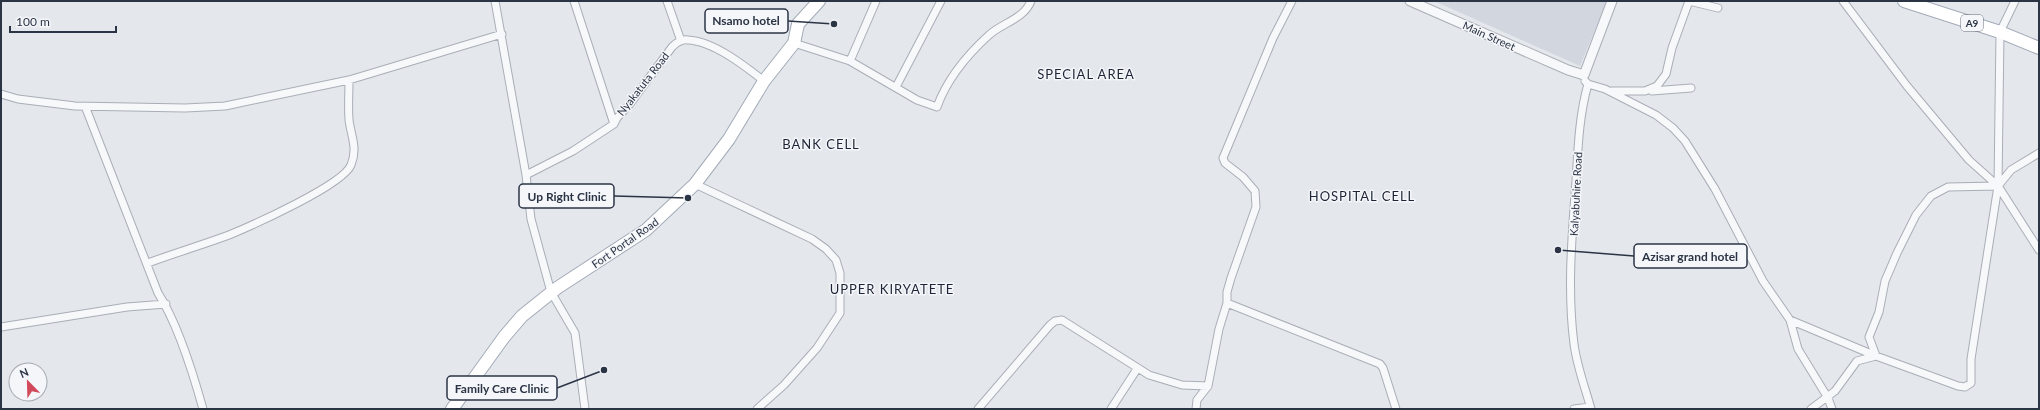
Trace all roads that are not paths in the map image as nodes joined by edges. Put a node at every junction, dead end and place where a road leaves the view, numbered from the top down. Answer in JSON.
{"nodes":[{"id":1,"x":495,"y":1,"type":"edge"},
{"id":2,"x":574,"y":1,"type":"edge"},
{"id":3,"x":666,"y":1,"type":"edge"},
{"id":4,"x":819,"y":1,"type":"edge"},
{"id":5,"x":876,"y":1,"type":"edge"},
{"id":6,"x":941,"y":1,"type":"edge"},
{"id":7,"x":1031,"y":1,"type":"edge"},
{"id":8,"x":1292,"y":1,"type":"edge"},
{"id":9,"x":1410,"y":1,"type":"edge"},
{"id":10,"x":1612,"y":1,"type":"edge"},
{"id":11,"x":1689,"y":1,"type":"edge"},
{"id":12,"x":1843,"y":1,"type":"edge"},
{"id":13,"x":1904,"y":1,"type":"edge"},
{"id":14,"x":2015,"y":1,"type":"edge"},
{"id":15,"x":1718,"y":8,"type":"dead end"},
{"id":16,"x":2000,"y":32,"type":"junction"},
{"id":17,"x":502,"y":34,"type":"junction"},
{"id":18,"x":681,"y":41,"type":"junction"},
{"id":19,"x":794,"y":43,"type":"junction"},
{"id":20,"x":2039,"y":48,"type":"edge"},
{"id":21,"x":850,"y":62,"type":"junction"},
{"id":22,"x":1584,"y":75,"type":"junction"},
{"id":23,"x":349,"y":80,"type":"junction"},
{"id":24,"x":764,"y":81,"type":"junction"},
{"id":25,"x":1588,"y":84,"type":"junction"},
{"id":26,"x":896,"y":87,"type":"junction"},
{"id":27,"x":1691,"y":88,"type":"dead end"},
{"id":28,"x":1610,"y":91,"type":"junction"},
{"id":29,"x":1645,"y":91,"type":"junction"},
{"id":30,"x":1,"y":94,"type":"edge"},
{"id":31,"x":85,"y":106,"type":"junction"},
{"id":32,"x":614,"y":124,"type":"junction"},
{"id":33,"x":2039,"y":153,"type":"edge"},
{"id":34,"x":526,"y":176,"type":"junction"},
{"id":35,"x":695,"y":184,"type":"junction"},
{"id":36,"x":1998,"y":186,"type":"junction"},
{"id":37,"x":2039,"y":250,"type":"edge"},
{"id":38,"x":148,"y":263,"type":"junction"},
{"id":39,"x":551,"y":292,"type":"junction"},
{"id":40,"x":1227,"y":303,"type":"junction"},
{"id":41,"x":166,"y":304,"type":"junction"},
{"id":42,"x":1790,"y":320,"type":"junction"},
{"id":43,"x":1,"y":327,"type":"edge"},
{"id":44,"x":1876,"y":356,"type":"junction"},
{"id":45,"x":1137,"y":369,"type":"junction"},
{"id":46,"x":1208,"y":386,"type":"junction"},
{"id":47,"x":1828,"y":398,"type":"junction"},
{"id":48,"x":1591,"y":408,"type":"edge"},
{"id":49,"x":203,"y":409,"type":"edge"},
{"id":50,"x":452,"y":409,"type":"edge"},
{"id":51,"x":584,"y":409,"type":"edge"},
{"id":52,"x":757,"y":409,"type":"edge"},
{"id":53,"x":978,"y":409,"type":"edge"},
{"id":54,"x":1111,"y":409,"type":"edge"},
{"id":55,"x":1196,"y":409,"type":"edge"},
{"id":56,"x":1396,"y":409,"type":"edge"},
{"id":57,"x":1574,"y":409,"type":"edge"},
{"id":58,"x":1811,"y":409,"type":"edge"},
{"id":59,"x":1832,"y":409,"type":"edge"}],
"edges":[{"from":1,"to":17,"type":"street"},
{"from":2,"to":32,"type":"street"},
{"from":3,"to":18,"type":"street"},
{"from":4,"to":19,"type":"main road","name":"Fort Portal Road"},
{"from":5,"to":21,"type":"street"},
{"from":6,"to":26,"type":"street"},
{"from":7,"to":26,"type":"street"},
{"from":8,"to":40,"type":"street"},
{"from":9,"to":22,"type":"street","name":"Main Street"},
{"from":10,"to":22,"type":"street"},
{"from":11,"to":15,"type":"street"},
{"from":11,"to":29,"type":"street"},
{"from":12,"to":36,"type":"street"},
{"from":13,"to":16,"type":"main road","number":"A9"},
{"from":14,"to":16,"type":"street"},
{"from":16,"to":20,"type":"main road","number":"A9"},
{"from":16,"to":36,"type":"street"},
{"from":17,"to":23,"type":"street"},
{"from":17,"to":34,"type":"street"},
{"from":18,"to":24,"type":"street"},
{"from":18,"to":32,"type":"street","name":"Nyakatuta Road"},
{"from":19,"to":21,"type":"street"},
{"from":19,"to":24,"type":"main road","name":"Fort Portal Road"},
{"from":21,"to":26,"type":"street"},
{"from":22,"to":25,"type":"street"},
{"from":23,"to":31,"type":"street"},
{"from":23,"to":38,"type":"street"},
{"from":24,"to":35,"type":"main road","name":"Fort Portal Road"},
{"from":25,"to":28,"type":"street"},
{"from":25,"to":48,"type":"street","name":"Kalyabuhire Road"},
{"from":27,"to":29,"type":"street"},
{"from":28,"to":29,"type":"street"},
{"from":28,"to":42,"type":"street"},
{"from":30,"to":31,"type":"street"},
{"from":31,"to":38,"type":"street"},
{"from":32,"to":34,"type":"street","name":"Nyakatuta Road"},
{"from":33,"to":36,"type":"street"},
{"from":34,"to":39,"type":"street"},
{"from":35,"to":39,"type":"main road","name":"Fort Portal Road"},
{"from":35,"to":52,"type":"street"},
{"from":36,"to":37,"type":"street"},
{"from":36,"to":44,"type":"street"},
{"from":36,"to":44,"type":"street"},
{"from":38,"to":41,"type":"street"},
{"from":39,"to":50,"type":"main road","name":"Fort Portal Road"},
{"from":39,"to":51,"type":"street"},
{"from":40,"to":46,"type":"street"},
{"from":40,"to":56,"type":"street"},
{"from":41,"to":43,"type":"street"},
{"from":41,"to":49,"type":"street"},
{"from":42,"to":44,"type":"street"},
{"from":42,"to":47,"type":"street"},
{"from":44,"to":47,"type":"street"},
{"from":45,"to":46,"type":"street"},
{"from":45,"to":53,"type":"street"},
{"from":45,"to":54,"type":"street"},
{"from":46,"to":55,"type":"street"},
{"from":47,"to":58,"type":"street"},
{"from":47,"to":59,"type":"street"},
{"from":48,"to":57,"type":"street"}]}
